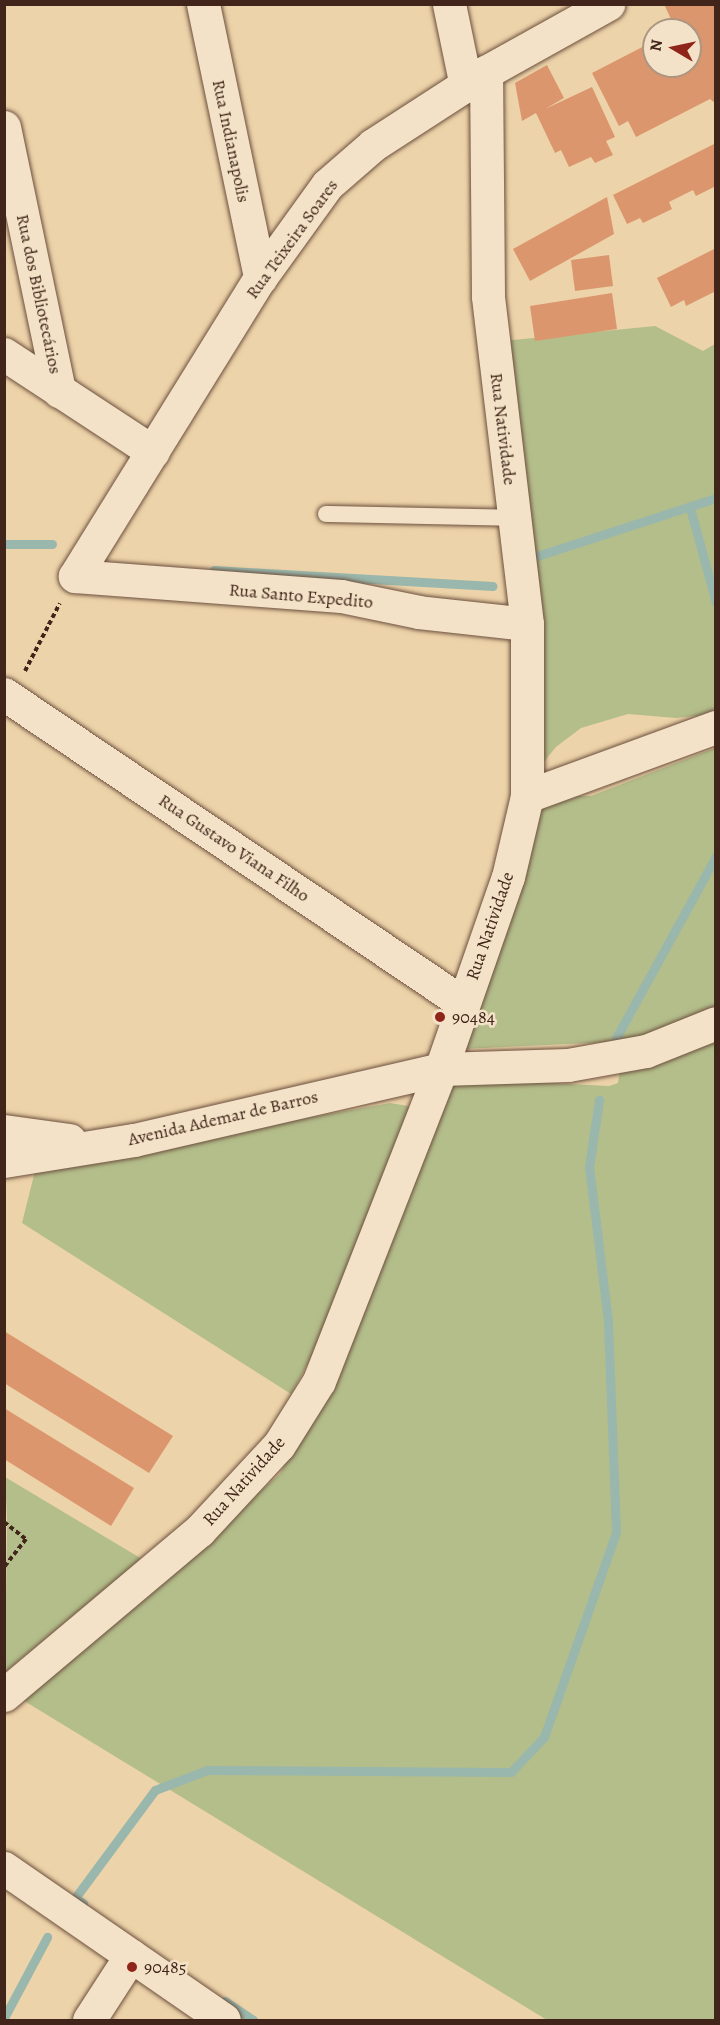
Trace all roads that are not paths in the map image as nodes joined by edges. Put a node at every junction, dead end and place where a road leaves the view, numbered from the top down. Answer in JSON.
{"nodes":[{"id":1,"x":203,"y":4,"type":"edge"},
{"id":2,"x":449,"y":4,"type":"edge"},
{"id":3,"x":608,"y":4,"type":"edge"},
{"id":4,"x":476,"y":79,"type":"junction"},
{"id":5,"x":4,"y":128,"type":"edge"},
{"id":6,"x":260,"y":278,"type":"junction"},
{"id":7,"x":4,"y":354,"type":"edge"},
{"id":8,"x":59,"y":391,"type":"junction"},
{"id":9,"x":153,"y":452,"type":"junction"},
{"id":10,"x":326,"y":514,"type":"dead end"},
{"id":11,"x":514,"y":518,"type":"junction"},
{"id":12,"x":75,"y":576,"type":"joint"},
{"id":13,"x":527,"y":624,"type":"junction"},
{"id":14,"x":8,"y":696,"type":"edge"},
{"id":15,"x":716,"y":727,"type":"edge"},
{"id":16,"x":527,"y":796,"type":"junction"},
{"id":17,"x":463,"y":1003,"type":"junction"},
{"id":18,"x":716,"y":1023,"type":"edge"},
{"id":19,"x":441,"y":1069,"type":"junction"},
{"id":20,"x":4,"y":1131,"type":"edge"},
{"id":21,"x":104,"y":1144,"type":"junction"},
{"id":22,"x":4,"y":1161,"type":"edge"},
{"id":23,"x":4,"y":1695,"type":"edge"},
{"id":24,"x":4,"y":1868,"type":"edge"},
{"id":25,"x":131,"y":1955,"type":"junction"},
{"id":26,"x":89,"y":2020,"type":"edge"},
{"id":27,"x":224,"y":2020,"type":"edge"}],
"edges":[{"from":1,"to":6,"type":"street","name":"Rua Indianapolis"},
{"from":2,"to":4,"type":"street","name":"Rua Natividade"},
{"from":3,"to":4,"type":"street","name":"Rua Teixeira Soares"},
{"from":4,"to":6,"type":"street","name":"Rua Teixeira Soares"},
{"from":4,"to":11,"type":"street","name":"Rua Natividade"},
{"from":5,"to":8,"type":"street","name":"Rua dos Bibliotecários"},
{"from":6,"to":9,"type":"street","name":"Rua Teixeira Soares"},
{"from":7,"to":8,"type":"street"},
{"from":8,"to":9,"type":"street"},
{"from":9,"to":12,"type":"street","name":"Rua Teixeira Soares"},
{"from":10,"to":11,"type":"lane"},
{"from":11,"to":13,"type":"street","name":"Rua Natividade"},
{"from":12,"to":13,"type":"street","name":"Rua Santo Expedito"},
{"from":13,"to":16,"type":"street","name":"Rua Natividade"},
{"from":14,"to":17,"type":"street","name":"Rua Gustavo Viana Filho"},
{"from":15,"to":16,"type":"street"},
{"from":16,"to":17,"type":"street","name":"Rua Natividade"},
{"from":17,"to":19,"type":"street","name":"Rua Natividade"},
{"from":18,"to":19,"type":"street","name":"Avenida Ademar de Barros"},
{"from":19,"to":21,"type":"street","name":"Avenida Ademar de Barros"},
{"from":19,"to":23,"type":"street","name":"Rua Natividade"},
{"from":20,"to":21,"type":"street"},
{"from":21,"to":22,"type":"street","name":"Avenida Ademar de Barros"},
{"from":24,"to":25,"type":"street"},
{"from":25,"to":26,"type":"street"},
{"from":25,"to":27,"type":"street"}]}
